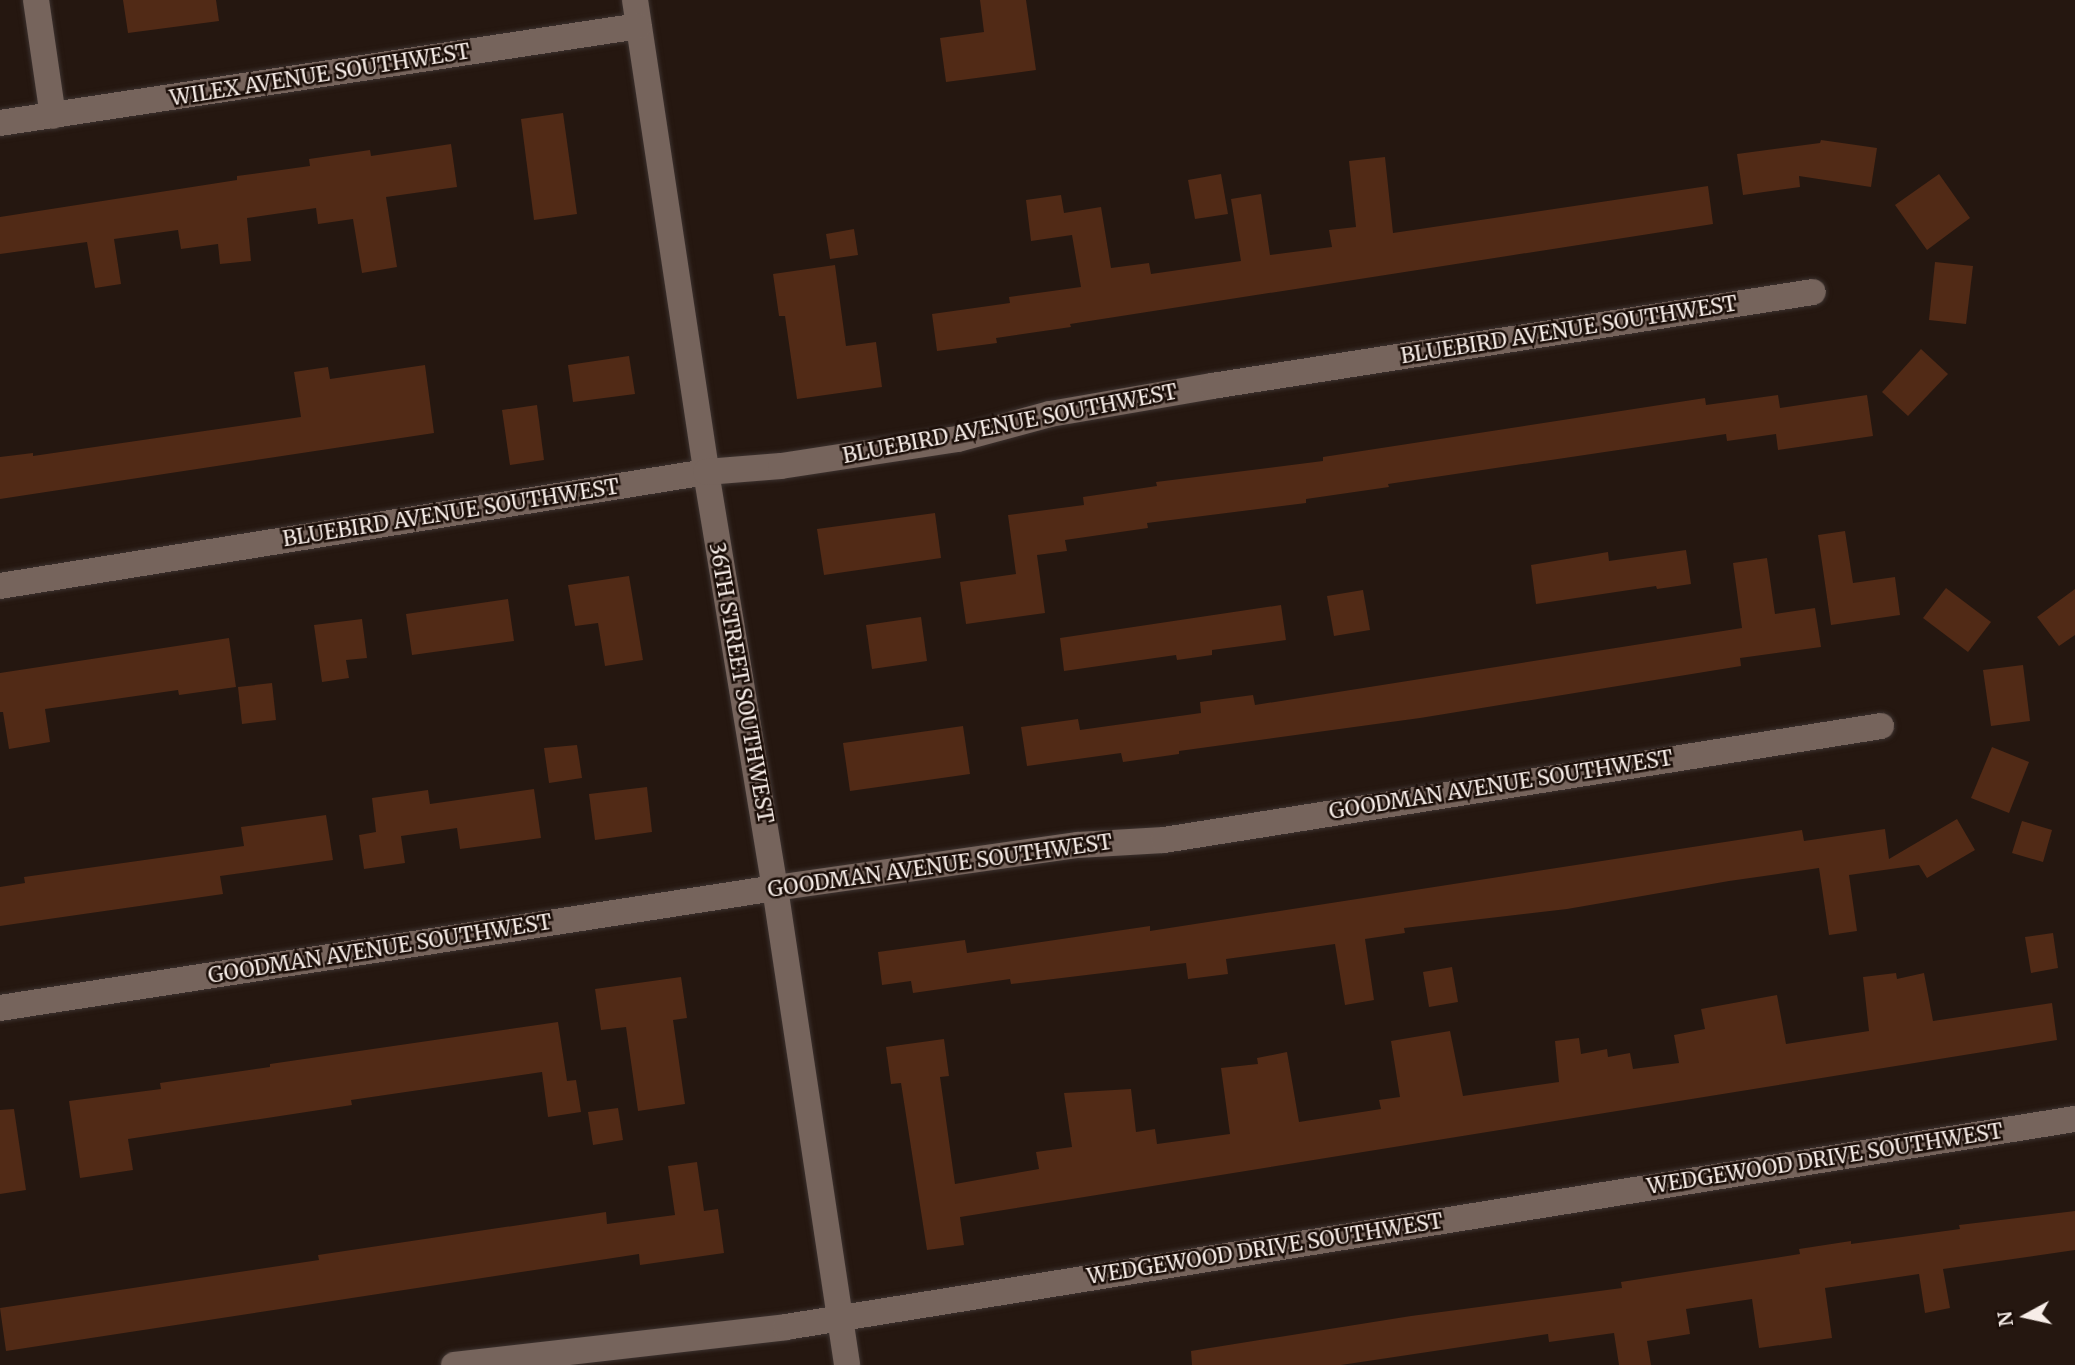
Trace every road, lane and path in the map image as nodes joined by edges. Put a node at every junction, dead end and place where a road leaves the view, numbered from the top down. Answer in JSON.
{"nodes":[{"id":1,"x":36,"y":0,"type":"edge"},
{"id":2,"x":637,"y":13,"type":"edge"},
{"id":3,"x":53,"y":116,"type":"junction"},
{"id":4,"x":0,"y":123,"type":"edge"},
{"id":5,"x":1813,"y":292,"type":"dead end"},
{"id":6,"x":705,"y":472,"type":"junction"},
{"id":7,"x":0,"y":586,"type":"edge"},
{"id":8,"x":1881,"y":726,"type":"dead end"},
{"id":9,"x":775,"y":888,"type":"junction"},
{"id":10,"x":0,"y":1008,"type":"edge"},
{"id":11,"x":2075,"y":1119,"type":"edge"},
{"id":12,"x":840,"y":1316,"type":"junction"},
{"id":13,"x":454,"y":1365,"type":"edge"},
{"id":14,"x":847,"y":1365,"type":"edge"}],
"edges":[{"from":1,"to":3,"type":"street"},
{"from":2,"to":3,"type":"street","name":"WILEX AVENUE SOUTHWEST"},
{"from":2,"to":6,"type":"street","name":"36TH STREET SOUTHWEST"},
{"from":3,"to":4,"type":"street","name":"WILEX AVENUE SOUTHWEST"},
{"from":5,"to":6,"type":"street","name":"BLUEBIRD AVENUE SOUTHWEST"},
{"from":6,"to":7,"type":"street","name":"BLUEBIRD AVENUE SOUTHWEST"},
{"from":6,"to":9,"type":"street","name":"36TH STREET SOUTHWEST"},
{"from":8,"to":9,"type":"street","name":"GOODMAN AVENUE SOUTHWEST"},
{"from":9,"to":10,"type":"street","name":"GOODMAN AVENUE SOUTHWEST"},
{"from":9,"to":12,"type":"street","name":"36TH STREET SOUTHWEST"},
{"from":11,"to":12,"type":"street","name":"WEDGEWOOD DRIVE SOUTHWEST"},
{"from":12,"to":13,"type":"street","name":"WEDGEWOOD DRIVE SOUTHWEST"},
{"from":12,"to":14,"type":"street","name":"36TH STREET SOUTHWEST"}]}
